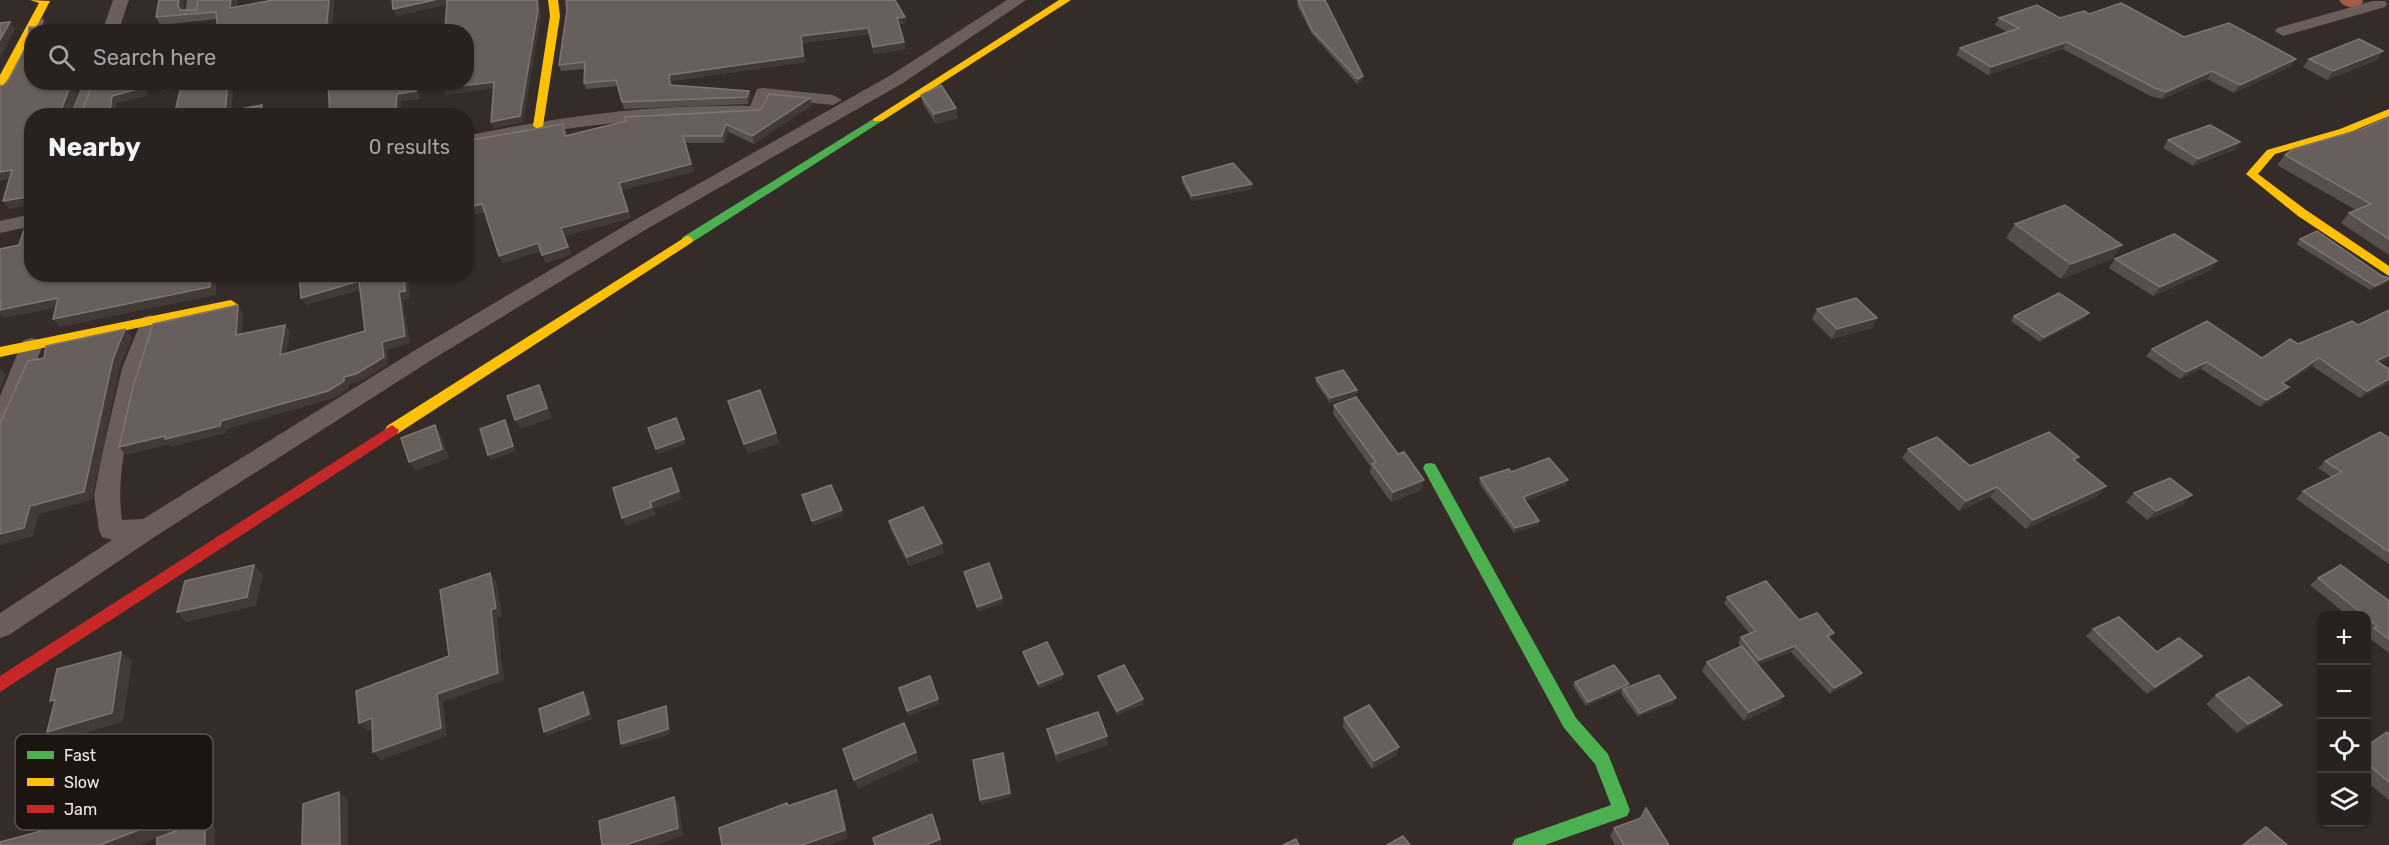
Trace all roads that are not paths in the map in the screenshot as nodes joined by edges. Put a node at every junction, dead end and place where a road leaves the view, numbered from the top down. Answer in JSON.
{"nodes":[{"id":1,"x":36,"y":0,"type":"edge"},
{"id":2,"x":121,"y":0,"type":"edge"},
{"id":3,"x":552,"y":0,"type":"edge"},
{"id":4,"x":1018,"y":0,"type":"edge"},
{"id":5,"x":1065,"y":0,"type":"edge"},
{"id":6,"x":2380,"y":4,"type":"edge"},
{"id":7,"x":32,"y":24,"type":"edge"},
{"id":8,"x":113,"y":24,"type":"edge"},
{"id":9,"x":2283,"y":31,"type":"dead end"},
{"id":10,"x":24,"y":39,"type":"edge"},
{"id":11,"x":1,"y":80,"type":"edge"},
{"id":12,"x":89,"y":90,"type":"edge"},
{"id":13,"x":833,"y":100,"type":"dead end"},
{"id":14,"x":81,"y":108,"type":"edge"},
{"id":15,"x":2389,"y":112,"type":"edge"},
{"id":16,"x":538,"y":126,"type":"junction"},
{"id":17,"x":474,"y":140,"type":"edge"},
{"id":18,"x":24,"y":222,"type":"edge"},
{"id":19,"x":0,"y":227,"type":"edge"},
{"id":20,"x":2389,"y":272,"type":"edge"},
{"id":21,"x":231,"y":304,"type":"edge"},
{"id":22,"x":150,"y":322,"type":"junction"},
{"id":23,"x":32,"y":345,"type":"junction"},
{"id":24,"x":0,"y":352,"type":"edge"},
{"id":25,"x":0,"y":423,"type":"edge"},
{"id":26,"x":1430,"y":468,"type":"dead end"},
{"id":27,"x":147,"y":529,"type":"junction"},
{"id":28,"x":0,"y":627,"type":"edge"},
{"id":29,"x":0,"y":685,"type":"edge"},
{"id":30,"x":1521,"y":845,"type":"edge"}],
"edges":[{"from":1,"to":7,"type":"street"},
{"from":2,"to":8,"type":"street"},
{"from":3,"to":16,"type":"street"},
{"from":4,"to":27,"type":"street"},
{"from":5,"to":29,"type":"street"},
{"from":6,"to":9,"type":"street"},
{"from":10,"to":11,"type":"street"},
{"from":12,"to":14,"type":"street"},
{"from":13,"to":16,"type":"street"},
{"from":15,"to":20,"type":"street"},
{"from":16,"to":17,"type":"street"},
{"from":18,"to":19,"type":"street"},
{"from":21,"to":22,"type":"street"},
{"from":22,"to":23,"type":"street"},
{"from":22,"to":27,"type":"street"},
{"from":23,"to":24,"type":"street"},
{"from":23,"to":25,"type":"street"},
{"from":26,"to":30,"type":"street"},
{"from":27,"to":28,"type":"street"}]}
